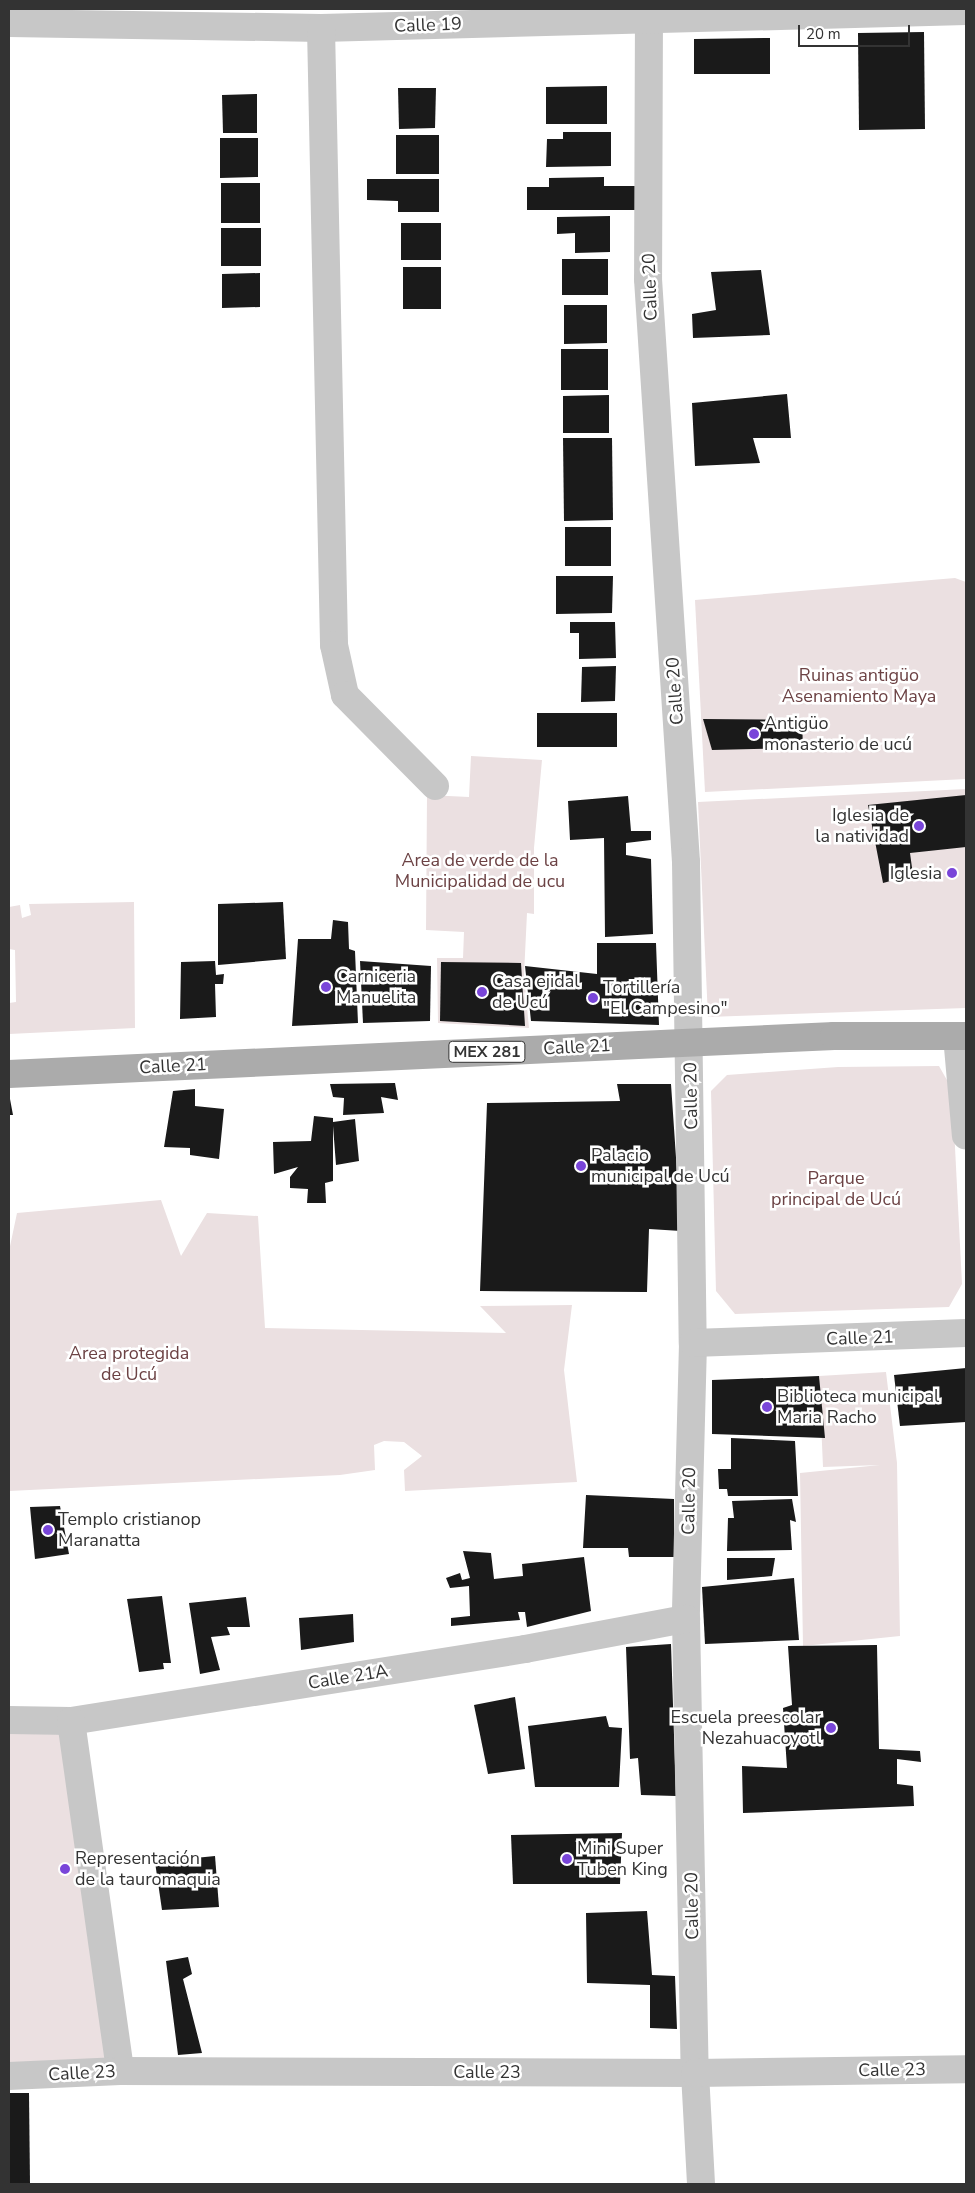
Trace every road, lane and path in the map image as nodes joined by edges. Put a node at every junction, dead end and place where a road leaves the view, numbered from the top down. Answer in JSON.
{"nodes":[{"id":1,"x":966,"y":11,"type":"edge"},
{"id":2,"x":649,"y":14,"type":"edge"},
{"id":3,"x":9,"y":23,"type":"edge"},
{"id":4,"x":322,"y":28,"type":"junction"},
{"id":5,"x":435,"y":786,"type":"dead end"},
{"id":6,"x":962,"y":1036,"type":"edge"},
{"id":7,"x":690,"y":1042,"type":"junction"},
{"id":8,"x":9,"y":1074,"type":"edge"},
{"id":9,"x":966,"y":1136,"type":"edge"},
{"id":10,"x":966,"y":1333,"type":"edge"},
{"id":11,"x":693,"y":1343,"type":"junction"},
{"id":12,"x":686,"y":1619,"type":"junction"},
{"id":13,"x":9,"y":1720,"type":"edge"},
{"id":14,"x":71,"y":1720,"type":"junction"},
{"id":15,"x":966,"y":2069,"type":"edge"},
{"id":16,"x":120,"y":2071,"type":"junction"},
{"id":17,"x":695,"y":2073,"type":"junction"},
{"id":18,"x":9,"y":2076,"type":"edge"},
{"id":19,"x":702,"y":2184,"type":"edge"}],
"edges":[{"from":1,"to":2,"type":"street","name":"Calle 19"},
{"from":2,"to":4,"type":"street","name":"Calle 19"},
{"from":2,"to":7,"type":"street","name":"Calle 20"},
{"from":3,"to":4,"type":"street","name":"Calle 19"},
{"from":4,"to":5,"type":"street"},
{"from":6,"to":7,"type":"main road","name":"Calle 21","number":"MEX 281"},
{"from":6,"to":9,"type":"street"},
{"from":7,"to":8,"type":"main road","name":"Calle 21","number":"MEX 281"},
{"from":7,"to":11,"type":"street","name":"Calle 20"},
{"from":10,"to":11,"type":"street","name":"Calle 21"},
{"from":11,"to":12,"type":"street","name":"Calle 20"},
{"from":12,"to":14,"type":"street","name":"Calle 21A"},
{"from":12,"to":17,"type":"street","name":"Calle 20"},
{"from":13,"to":14,"type":"street","name":"Calle 21A"},
{"from":14,"to":16,"type":"street"},
{"from":15,"to":17,"type":"street","name":"Calle 23"},
{"from":16,"to":17,"type":"street","name":"Calle 23"},
{"from":16,"to":18,"type":"street","name":"Calle 23"},
{"from":17,"to":19,"type":"street","name":"Calle 20"}]}
